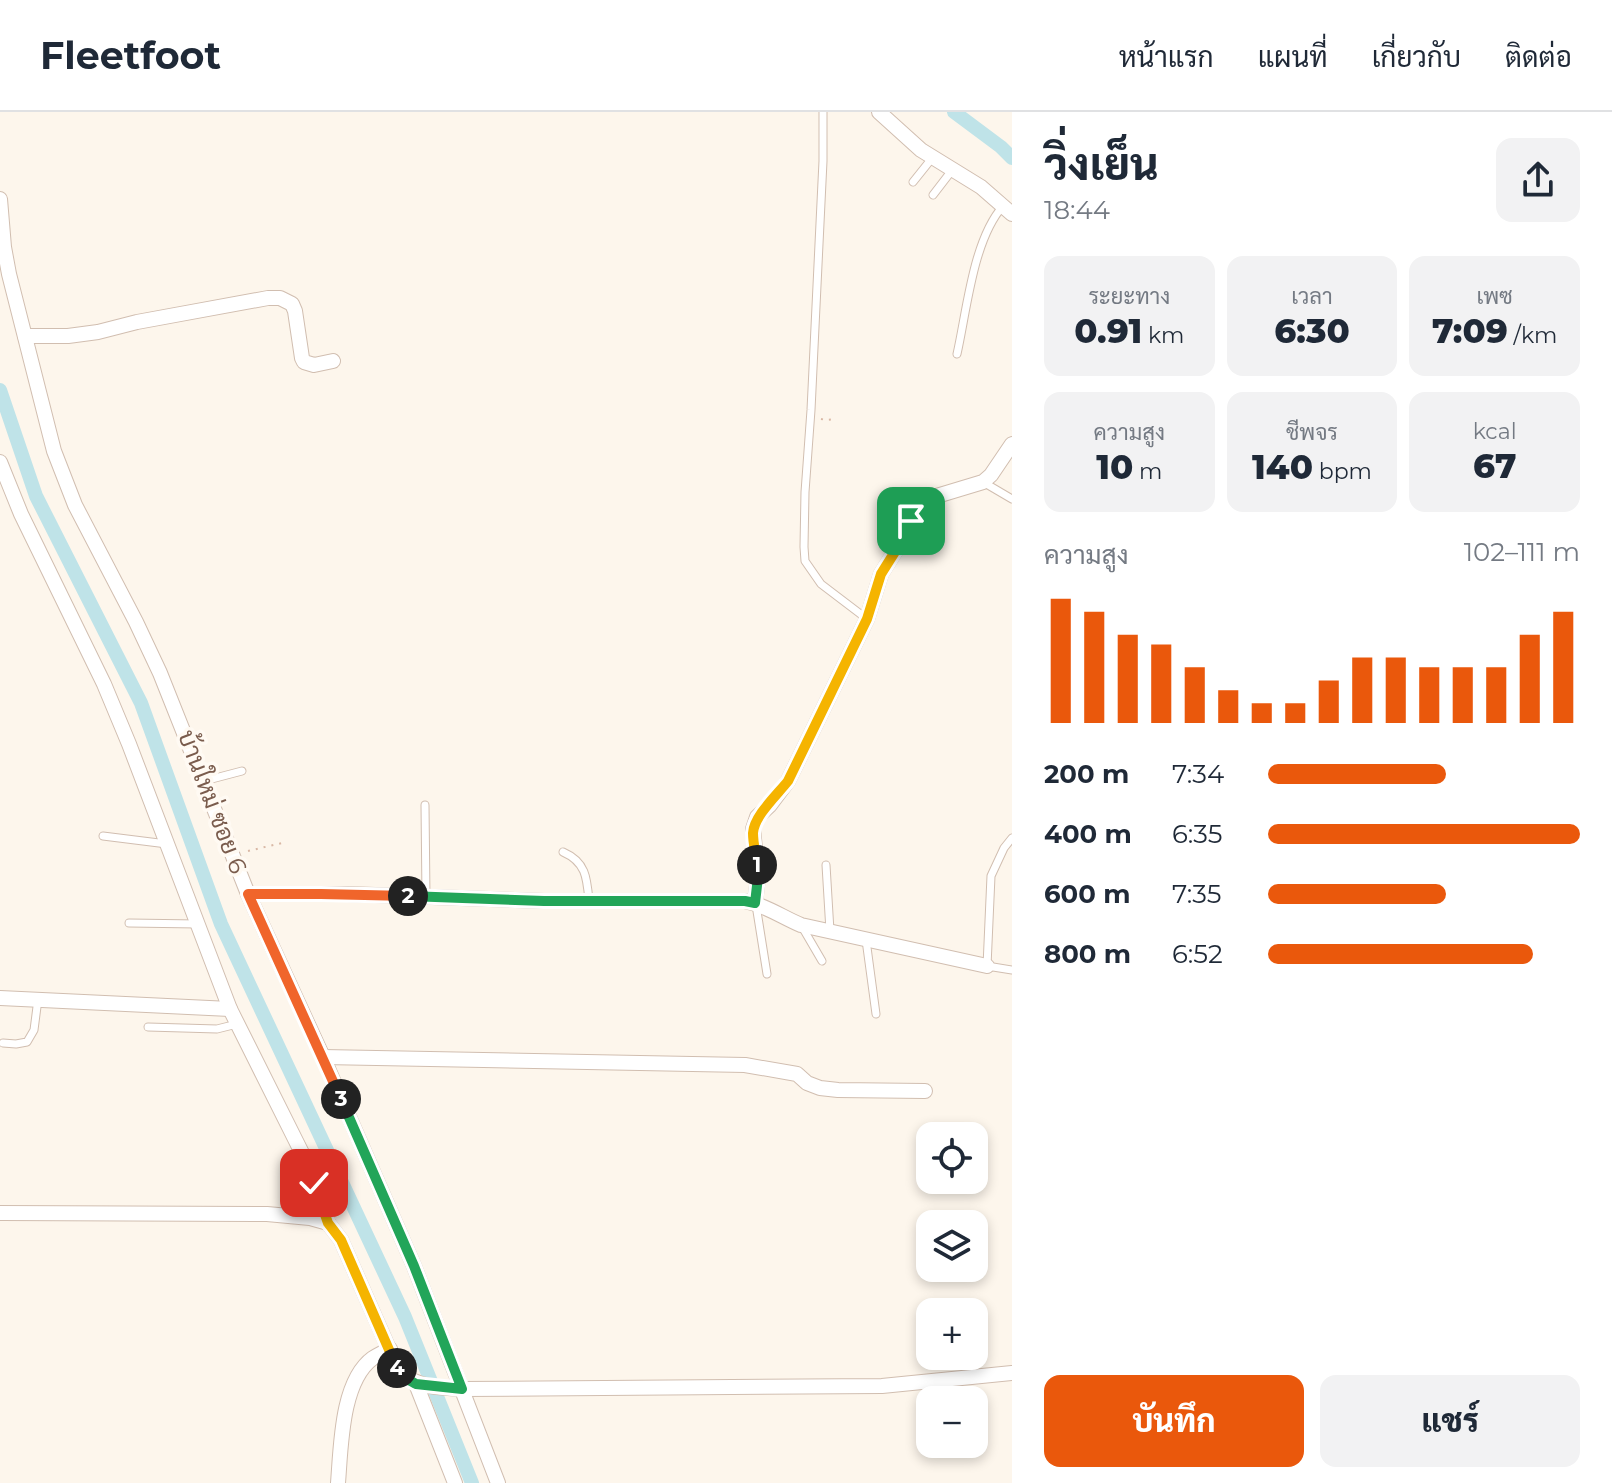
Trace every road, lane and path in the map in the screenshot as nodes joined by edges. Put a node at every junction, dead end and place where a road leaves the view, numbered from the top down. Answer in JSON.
{"nodes":[{"id":1,"x":823,"y":112,"type":"edge"},
{"id":2,"x":879,"y":112,"type":"edge"},
{"id":3,"x":933,"y":157,"type":"junction"},
{"id":4,"x":953,"y":169,"type":"junction"},
{"id":5,"x":913,"y":182,"type":"dead end"},
{"id":6,"x":933,"y":195,"type":"dead end"},
{"id":7,"x":0,"y":199,"type":"edge"},
{"id":8,"x":1007,"y":210,"type":"edge"},
{"id":9,"x":25,"y":336,"type":"junction"},
{"id":10,"x":957,"y":354,"type":"dead end"},
{"id":11,"x":333,"y":361,"type":"dead end"},
{"id":12,"x":811,"y":410,"type":"junction"},
{"id":13,"x":835,"y":419,"type":"dead end"},
{"id":14,"x":1012,"y":444,"type":"edge"},
{"id":15,"x":0,"y":462,"type":"edge"},
{"id":16,"x":983,"y":482,"type":"junction"},
{"id":17,"x":1012,"y":499,"type":"edge"},
{"id":18,"x":909,"y":527,"type":"junction"},
{"id":19,"x":939,"y":531,"type":"dead end"},
{"id":20,"x":867,"y":619,"type":"junction"},
{"id":21,"x":242,"y":771,"type":"dead end"},
{"id":22,"x":204,"y":781,"type":"junction"},
{"id":23,"x":425,"y":805,"type":"dead end"},
{"id":24,"x":103,"y":836,"type":"dead end"},
{"id":25,"x":1012,"y":838,"type":"edge"},
{"id":26,"x":282,"y":843,"type":"dead end"},
{"id":27,"x":167,"y":844,"type":"junction"},
{"id":28,"x":563,"y":852,"type":"dead end"},
{"id":29,"x":232,"y":855,"type":"junction"},
{"id":30,"x":826,"y":865,"type":"dead end"},
{"id":31,"x":248,"y":894,"type":"junction"},
{"id":32,"x":426,"y":897,"type":"junction"},
{"id":33,"x":589,"y":901,"type":"junction"},
{"id":34,"x":755,"y":903,"type":"junction"},
{"id":35,"x":129,"y":923,"type":"dead end"},
{"id":36,"x":198,"y":924,"type":"junction"},
{"id":37,"x":801,"y":925,"type":"junction"},
{"id":38,"x":830,"y":931,"type":"junction"},
{"id":39,"x":866,"y":939,"type":"junction"},
{"id":40,"x":822,"y":961,"type":"dead end"},
{"id":41,"x":987,"y":966,"type":"junction"},
{"id":42,"x":1012,"y":970,"type":"edge"},
{"id":43,"x":767,"y":974,"type":"dead end"},
{"id":44,"x":0,"y":998,"type":"edge"},
{"id":45,"x":38,"y":999,"type":"junction"},
{"id":46,"x":230,"y":1009,"type":"junction"},
{"id":47,"x":876,"y":1014,"type":"dead end"},
{"id":48,"x":238,"y":1024,"type":"junction"},
{"id":49,"x":148,"y":1027,"type":"dead end"},
{"id":50,"x":3,"y":1043,"type":"dead end"},
{"id":51,"x":323,"y":1057,"type":"junction"},
{"id":52,"x":925,"y":1091,"type":"dead end"},
{"id":53,"x":0,"y":1213,"type":"edge"},
{"id":54,"x":328,"y":1223,"type":"junction"},
{"id":55,"x":390,"y":1349,"type":"junction"},
{"id":56,"x":1012,"y":1373,"type":"edge"},
{"id":57,"x":421,"y":1384,"type":"junction"},
{"id":58,"x":457,"y":1388,"type":"junction"},
{"id":59,"x":338,"y":1483,"type":"edge"},
{"id":60,"x":455,"y":1483,"type":"edge"},
{"id":61,"x":498,"y":1483,"type":"edge"}],
"edges":[{"from":1,"to":12,"type":"lane"},
{"from":2,"to":3,"type":"street"},
{"from":3,"to":4,"type":"street"},
{"from":3,"to":5,"type":"lane"},
{"from":4,"to":6,"type":"lane"},
{"from":4,"to":8,"type":"street"},
{"from":7,"to":9,"type":"street","name":"บ้านใหม่ ซอย 6"},
{"from":8,"to":10,"type":"lane"},
{"from":9,"to":11,"type":"street"},
{"from":9,"to":22,"type":"street","name":"บ้านใหม่ ซอย 6"},
{"from":12,"to":13,"type":"path"},
{"from":12,"to":20,"type":"lane"},
{"from":14,"to":16,"type":"street"},
{"from":15,"to":27,"type":"street"},
{"from":16,"to":17,"type":"lane"},
{"from":16,"to":18,"type":"street"},
{"from":18,"to":19,"type":"lane"},
{"from":18,"to":20,"type":"street"},
{"from":20,"to":34,"type":"street"},
{"from":21,"to":22,"type":"lane"},
{"from":22,"to":29,"type":"street","name":"บ้านใหม่ ซอย 6"},
{"from":23,"to":32,"type":"lane"},
{"from":24,"to":27,"type":"lane"},
{"from":25,"to":41,"type":"lane"},
{"from":26,"to":29,"type":"path"},
{"from":27,"to":36,"type":"street"},
{"from":28,"to":33,"type":"lane"},
{"from":29,"to":31,"type":"street","name":"บ้านใหม่ ซอย 6"},
{"from":30,"to":38,"type":"lane"},
{"from":31,"to":32,"type":"street"},
{"from":31,"to":51,"type":"street","name":"บ้านใหม่ ซอย 6"},
{"from":32,"to":33,"type":"street"},
{"from":33,"to":34,"type":"street"},
{"from":34,"to":37,"type":"street"},
{"from":34,"to":43,"type":"lane"},
{"from":35,"to":36,"type":"lane"},
{"from":36,"to":46,"type":"street"},
{"from":37,"to":38,"type":"street"},
{"from":37,"to":40,"type":"lane"},
{"from":38,"to":39,"type":"street"},
{"from":39,"to":41,"type":"street"},
{"from":39,"to":47,"type":"lane"},
{"from":41,"to":42,"type":"lane"},
{"from":44,"to":45,"type":"street"},
{"from":45,"to":46,"type":"street"},
{"from":45,"to":50,"type":"lane"},
{"from":46,"to":48,"type":"street"},
{"from":48,"to":49,"type":"lane"},
{"from":48,"to":54,"type":"street"},
{"from":51,"to":52,"type":"street"},
{"from":51,"to":58,"type":"street","name":"บ้านใหม่ ซอย 6"},
{"from":53,"to":54,"type":"street"},
{"from":54,"to":55,"type":"street"},
{"from":55,"to":57,"type":"street"},
{"from":55,"to":59,"type":"street"},
{"from":56,"to":58,"type":"street"},
{"from":57,"to":58,"type":"street"},
{"from":57,"to":60,"type":"street"},
{"from":58,"to":61,"type":"street","name":"บ้านใหม่ ซอย 6"}]}
